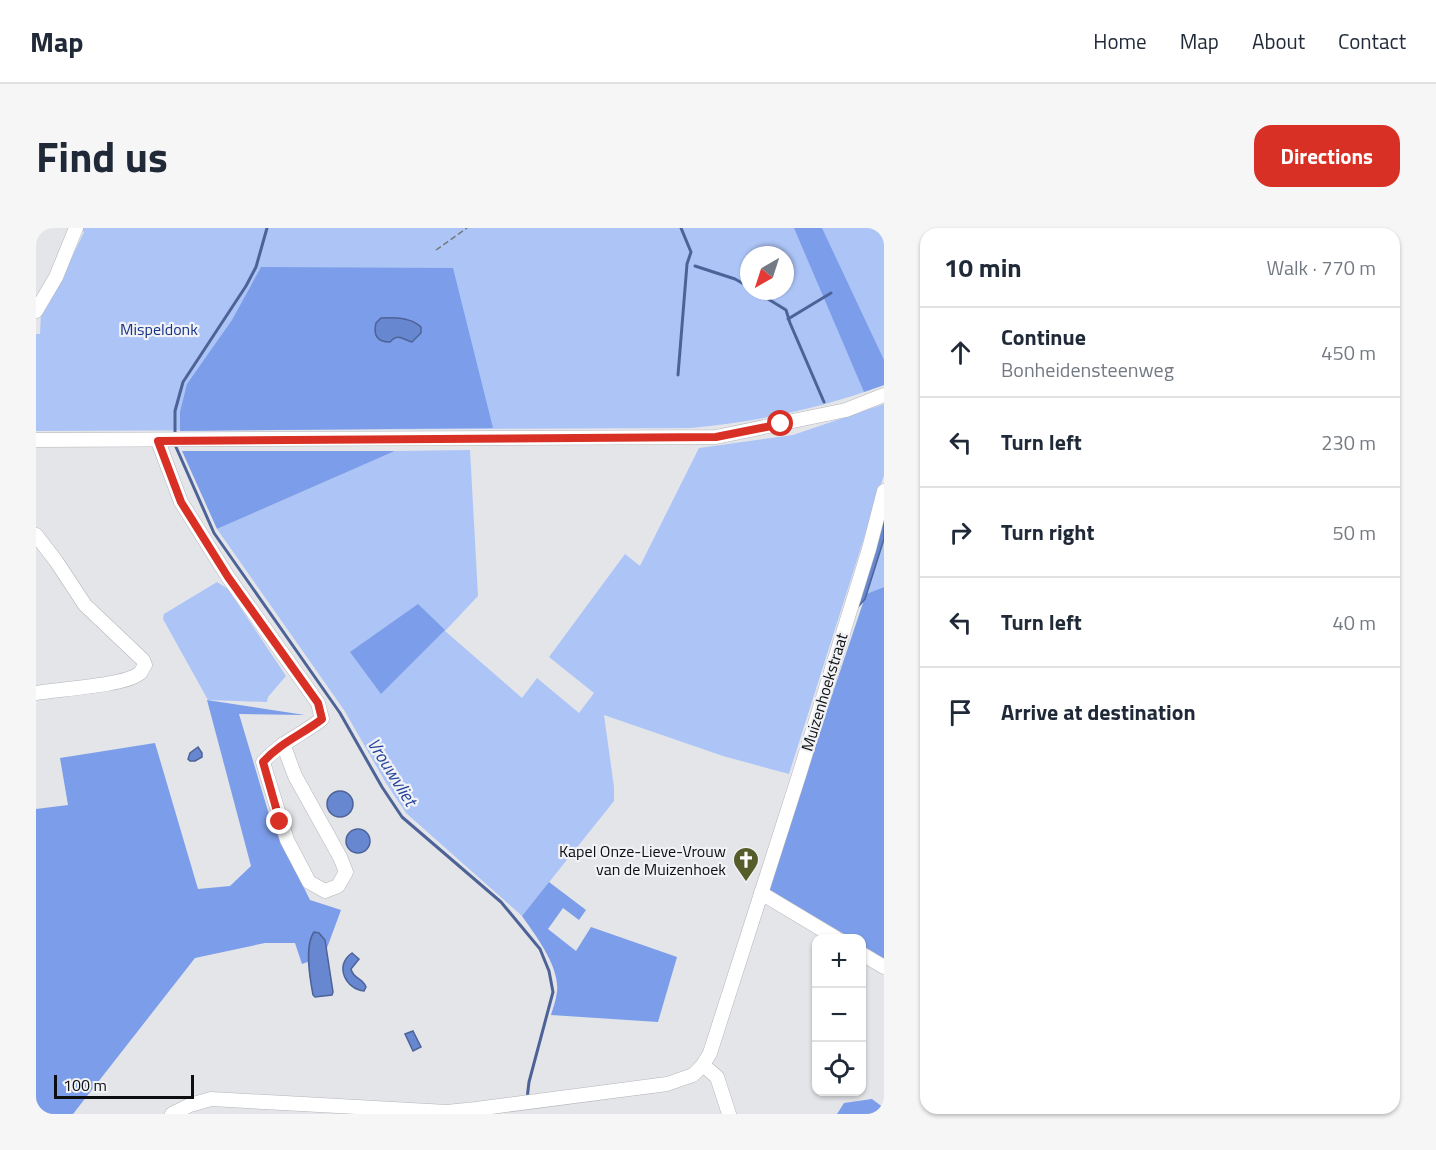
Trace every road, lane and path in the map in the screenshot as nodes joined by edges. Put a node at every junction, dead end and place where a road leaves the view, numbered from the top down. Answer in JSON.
{"nodes":[{"id":1,"x":76,"y":228,"type":"edge"},
{"id":2,"x":466,"y":228,"type":"edge"},
{"id":3,"x":436,"y":250,"type":"dead end"},
{"id":4,"x":36,"y":311,"type":"edge"},
{"id":5,"x":884,"y":395,"type":"edge"},
{"id":6,"x":36,"y":440,"type":"edge"},
{"id":7,"x":171,"y":440,"type":"junction"},
{"id":8,"x":884,"y":491,"type":"edge"},
{"id":9,"x":36,"y":536,"type":"edge"},
{"id":10,"x":36,"y":693,"type":"edge"},
{"id":11,"x":283,"y":744,"type":"junction"},
{"id":12,"x":761,"y":893,"type":"junction"},
{"id":13,"x":828,"y":934,"type":"edge"},
{"id":14,"x":866,"y":957,"type":"edge"},
{"id":15,"x":884,"y":967,"type":"edge"},
{"id":16,"x":703,"y":1065,"type":"junction"},
{"id":17,"x":172,"y":1114,"type":"edge"},
{"id":18,"x":729,"y":1114,"type":"edge"}],
"edges":[{"from":1,"to":4,"type":"street"},
{"from":2,"to":3,"type":"path"},
{"from":5,"to":7,"type":"street"},
{"from":6,"to":7,"type":"street"},
{"from":7,"to":11,"type":"street"},
{"from":8,"to":12,"type":"street","name":"Muizenhoekstraat"},
{"from":9,"to":10,"type":"street"},
{"from":11,"to":11,"type":"street"},
{"from":12,"to":13,"type":"street"},
{"from":12,"to":16,"type":"street","name":"Muizenhoekstraat"},
{"from":14,"to":15,"type":"street"},
{"from":16,"to":17,"type":"street"},
{"from":16,"to":18,"type":"street"}]}
